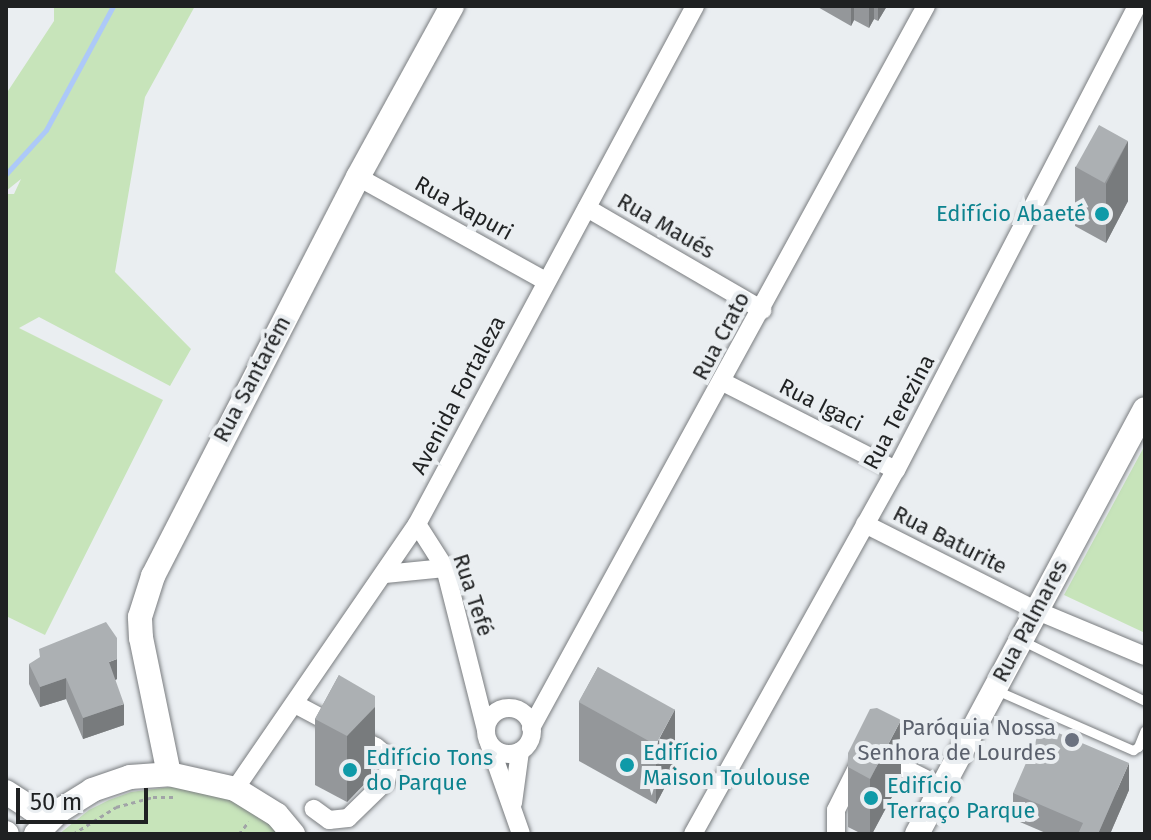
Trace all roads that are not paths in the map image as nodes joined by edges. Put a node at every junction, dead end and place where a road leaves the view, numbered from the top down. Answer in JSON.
{"nodes":[{"id":1,"x":452,"y":6,"type":"edge"},
{"id":2,"x":695,"y":6,"type":"edge"},
{"id":3,"x":926,"y":6,"type":"edge"},
{"id":4,"x":1137,"y":6,"type":"edge"},
{"id":5,"x":1127,"y":26,"type":"junction"},
{"id":6,"x":1145,"y":35,"type":"edge"},
{"id":7,"x":358,"y":177,"type":"junction"},
{"id":8,"x":587,"y":208,"type":"junction"},
{"id":9,"x":546,"y":281,"type":"junction"},
{"id":10,"x":762,"y":310,"type":"junction"},
{"id":11,"x":723,"y":382,"type":"junction"},
{"id":12,"x":1145,"y":409,"type":"edge"},
{"id":13,"x":896,"y":470,"type":"junction"},
{"id":14,"x":417,"y":524,"type":"junction"},
{"id":15,"x":865,"y":524,"type":"junction"},
{"id":16,"x":445,"y":568,"type":"junction"},
{"id":17,"x":385,"y":574,"type":"junction"},
{"id":18,"x":1035,"y":610,"type":"junction"},
{"id":19,"x":1019,"y":639,"type":"junction"},
{"id":20,"x":1145,"y":656,"type":"edge"},
{"id":21,"x":476,"y":684,"type":"junction"},
{"id":22,"x":554,"y":687,"type":"junction"},
{"id":23,"x":993,"y":689,"type":"junction"},
{"id":24,"x":1145,"y":701,"type":"edge"},
{"id":25,"x":295,"y":704,"type":"junction"},
{"id":26,"x":507,"y":709,"type":"junction"},
{"id":27,"x":531,"y":728,"type":"junction"},
{"id":28,"x":1145,"y":730,"type":"edge"},
{"id":29,"x":488,"y":736,"type":"junction"},
{"id":30,"x":520,"y":751,"type":"junction"},
{"id":31,"x":169,"y":774,"type":"junction"},
{"id":32,"x":942,"y":787,"type":"junction"},
{"id":33,"x":6,"y":792,"type":"edge"},
{"id":34,"x":237,"y":800,"type":"junction"},
{"id":35,"x":513,"y":806,"type":"junction"},
{"id":36,"x":314,"y":809,"type":"dead end"},
{"id":37,"x":59,"y":811,"type":"junction"},
{"id":38,"x":36,"y":834,"type":"edge"},
{"id":39,"x":293,"y":834,"type":"edge"},
{"id":40,"x":521,"y":834,"type":"edge"},
{"id":41,"x":693,"y":834,"type":"edge"},
{"id":42,"x":836,"y":834,"type":"edge"},
{"id":43,"x":917,"y":834,"type":"edge"}],
"edges":[{"from":1,"to":7,"type":"street","name":"Rua Santarém"},
{"from":2,"to":8,"type":"street","name":"Avenida Fortaleza"},
{"from":3,"to":10,"type":"street","name":"Rua Crato"},
{"from":4,"to":5,"type":"street","name":"Rua Terezina"},
{"from":5,"to":6,"type":"street"},
{"from":5,"to":13,"type":"street","name":"Rua Terezina"},
{"from":7,"to":9,"type":"street","name":"Rua Xapuri"},
{"from":7,"to":31,"type":"street","name":"Rua Santarém"},
{"from":8,"to":9,"type":"street","name":"Avenida Fortaleza"},
{"from":8,"to":10,"type":"street","name":"Rua Maués"},
{"from":9,"to":14,"type":"street","name":"Avenida Fortaleza"},
{"from":10,"to":11,"type":"street","name":"Rua Crato"},
{"from":11,"to":13,"type":"street","name":"Rua Igaci"},
{"from":11,"to":22,"type":"street","name":"Rua Crato"},
{"from":12,"to":18,"type":"street","name":"Rua Palmares"},
{"from":13,"to":15,"type":"street","name":"Rua Terezina"},
{"from":14,"to":16,"type":"street","name":"Rua Tefé"},
{"from":14,"to":17,"type":"street","name":"Avenida Fortaleza"},
{"from":15,"to":18,"type":"street","name":"Rua Baturite"},
{"from":15,"to":41,"type":"street","name":"Rua Terezina"},
{"from":16,"to":17,"type":"street"},
{"from":16,"to":21,"type":"street","name":"Rua Tefé"},
{"from":17,"to":25,"type":"street","name":"Avenida Fortaleza"},
{"from":18,"to":19,"type":"street","name":"Rua Palmares"},
{"from":18,"to":20,"type":"street","name":"Rua Baturite"},
{"from":19,"to":23,"type":"street","name":"Rua Palmares"},
{"from":19,"to":24,"type":"lane"},
{"from":21,"to":26,"type":"street"},
{"from":21,"to":29,"type":"street","name":"Rua Tefé"},
{"from":22,"to":26,"type":"street"},
{"from":22,"to":27,"type":"street","name":"Rua Crato"},
{"from":23,"to":28,"type":"lane"},
{"from":23,"to":32,"type":"street","name":"Rua Palmares"},
{"from":25,"to":34,"type":"street","name":"Avenida Fortaleza"},
{"from":25,"to":36,"type":"street"},
{"from":26,"to":27,"type":"street"},
{"from":26,"to":29,"type":"street"},
{"from":27,"to":30,"type":"street"},
{"from":29,"to":30,"type":"street"},
{"from":29,"to":35,"type":"street","name":"Rua Tefé"},
{"from":30,"to":35,"type":"street","name":"Rua Tefé"},
{"from":31,"to":34,"type":"street"},
{"from":31,"to":37,"type":"street"},
{"from":32,"to":42,"type":"street"},
{"from":32,"to":43,"type":"street","name":"Rua Palmares"},
{"from":33,"to":37,"type":"street"},
{"from":34,"to":39,"type":"street"},
{"from":35,"to":40,"type":"street","name":"Rua Tefé"},
{"from":37,"to":38,"type":"street"}]}
